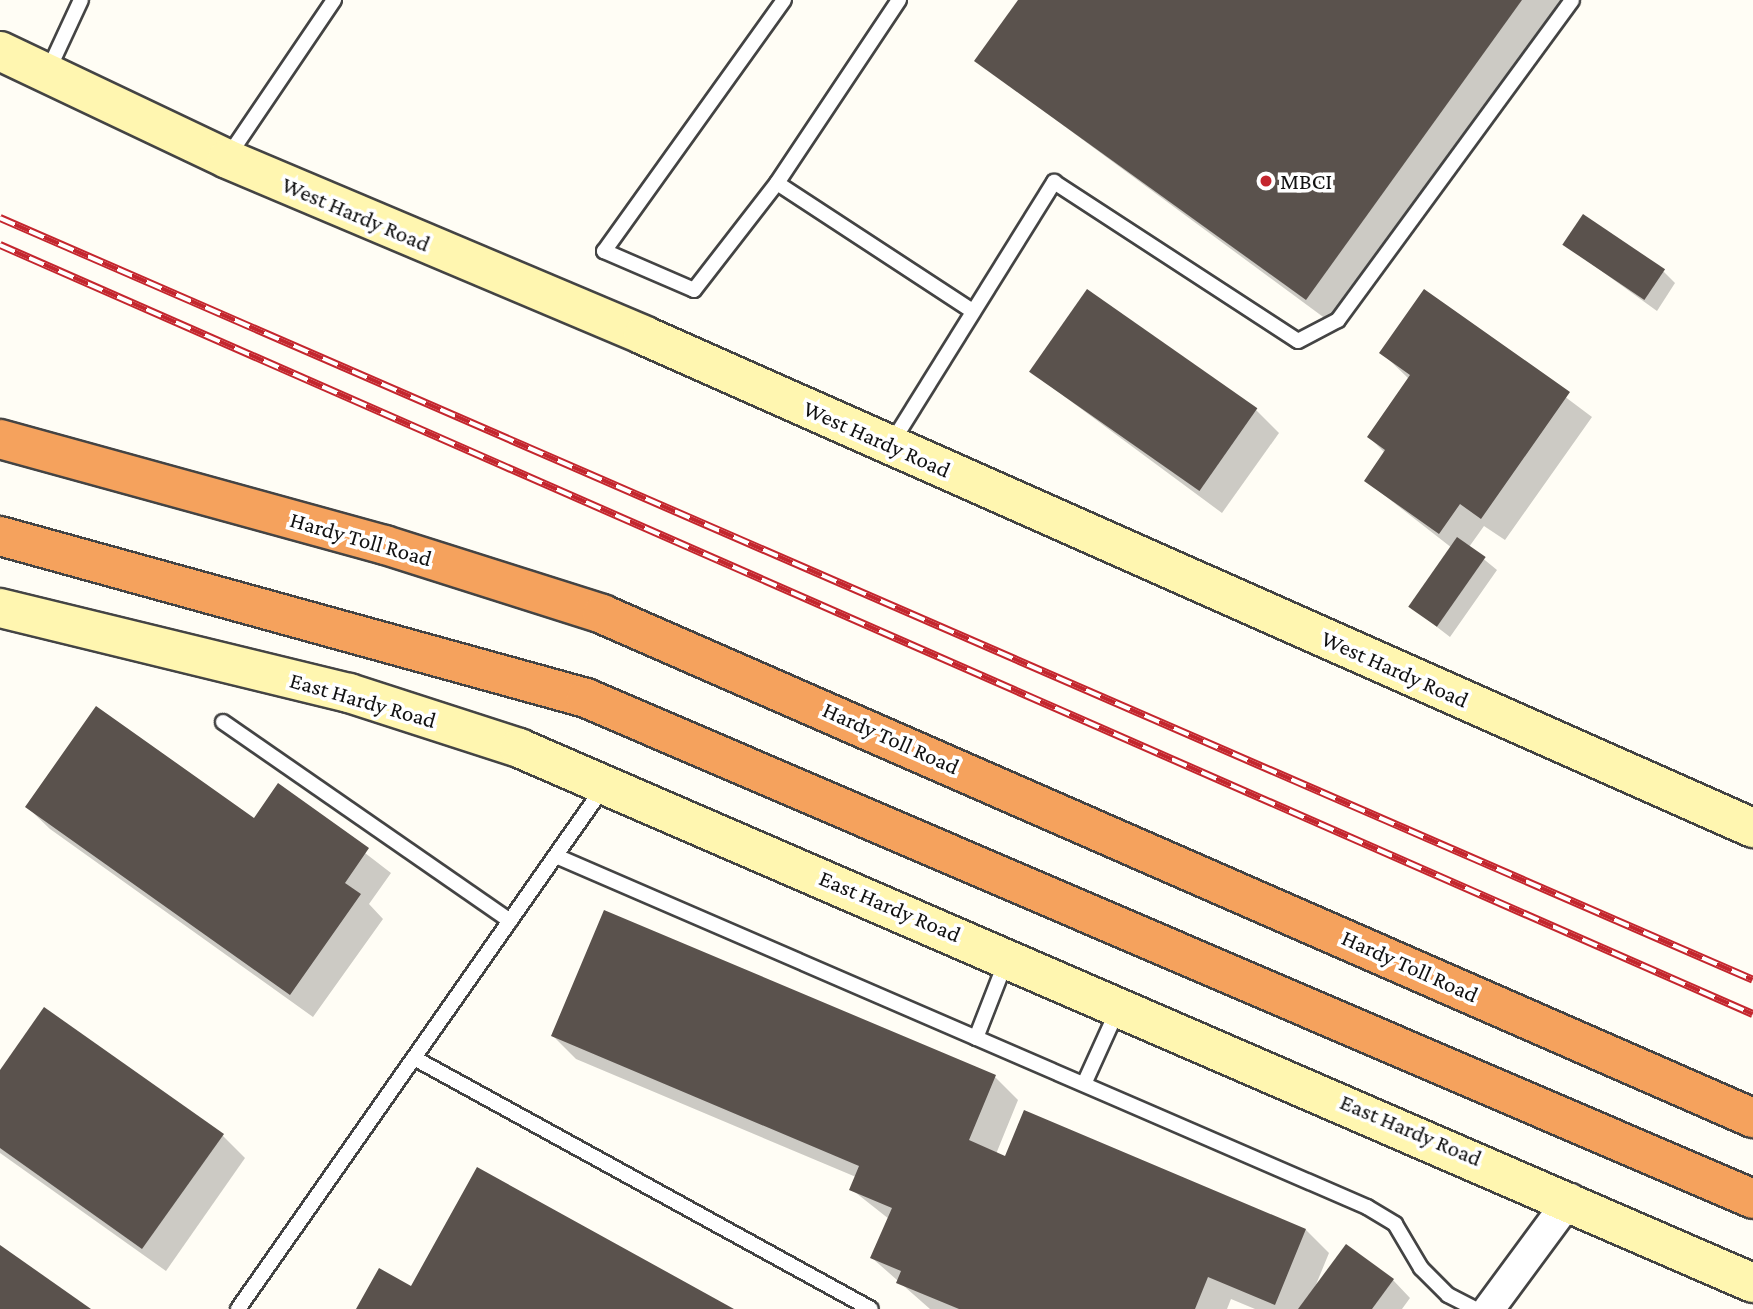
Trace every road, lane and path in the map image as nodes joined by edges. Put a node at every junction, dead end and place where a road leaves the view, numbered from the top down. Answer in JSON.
{"nodes":[{"id":1,"x":81,"y":0,"type":"edge"},
{"id":2,"x":334,"y":0,"type":"edge"},
{"id":3,"x":784,"y":0,"type":"edge"},
{"id":4,"x":900,"y":0,"type":"edge"},
{"id":5,"x":1572,"y":0,"type":"edge"},
{"id":6,"x":0,"y":51,"type":"edge"},
{"id":7,"x":48,"y":73,"type":"junction"},
{"id":8,"x":226,"y":159,"type":"junction"},
{"id":9,"x":777,"y":183,"type":"junction"},
{"id":10,"x":971,"y":310,"type":"junction"},
{"id":11,"x":0,"y":439,"type":"edge"},
{"id":12,"x":890,"y":445,"type":"junction"},
{"id":13,"x":0,"y":536,"type":"edge"},
{"id":14,"x":0,"y":608,"type":"edge"},
{"id":15,"x":223,"y":722,"type":"dead end"},
{"id":16,"x":606,"y":783,"type":"junction"},
{"id":17,"x":1753,"y":828,"type":"edge"},
{"id":18,"x":556,"y":856,"type":"junction"},
{"id":19,"x":510,"y":921,"type":"junction"},
{"id":20,"x":1007,"y":957,"type":"junction"},
{"id":21,"x":1120,"y":1005,"type":"junction"},
{"id":22,"x":976,"y":1038,"type":"junction"},
{"id":23,"x":414,"y":1058,"type":"junction"},
{"id":24,"x":1084,"y":1084,"type":"junction"},
{"id":25,"x":1753,"y":1118,"type":"edge"},
{"id":26,"x":1570,"y":1199,"type":"junction"},
{"id":27,"x":1753,"y":1199,"type":"edge"},
{"id":28,"x":1753,"y":1283,"type":"edge"},
{"id":29,"x":238,"y":1309,"type":"edge"},
{"id":30,"x":871,"y":1309,"type":"edge"},
{"id":31,"x":1475,"y":1309,"type":"edge"},
{"id":32,"x":1489,"y":1309,"type":"edge"}],
"edges":[{"from":1,"to":7,"type":"lane"},
{"from":2,"to":8,"type":"lane"},
{"from":3,"to":9,"type":"lane"},
{"from":4,"to":9,"type":"lane"},
{"from":5,"to":10,"type":"lane"},
{"from":6,"to":7,"type":"main road","name":"West Hardy Road"},
{"from":7,"to":8,"type":"main road","name":"West Hardy Road"},
{"from":8,"to":12,"type":"main road","name":"West Hardy Road"},
{"from":9,"to":10,"type":"lane"},
{"from":10,"to":12,"type":"lane"},
{"from":11,"to":25,"type":"highway","name":"Hardy Toll Road"},
{"from":12,"to":17,"type":"main road","name":"West Hardy Road"},
{"from":13,"to":27,"type":"highway"},
{"from":14,"to":16,"type":"main road","name":"East Hardy Road"},
{"from":15,"to":19,"type":"lane"},
{"from":16,"to":18,"type":"lane"},
{"from":16,"to":20,"type":"main road","name":"East Hardy Road"},
{"from":18,"to":19,"type":"lane"},
{"from":18,"to":22,"type":"lane"},
{"from":19,"to":23,"type":"lane"},
{"from":20,"to":21,"type":"main road","name":"East Hardy Road"},
{"from":20,"to":22,"type":"lane"},
{"from":21,"to":24,"type":"lane"},
{"from":21,"to":26,"type":"main road","name":"East Hardy Road"},
{"from":22,"to":24,"type":"lane"},
{"from":23,"to":29,"type":"lane"},
{"from":23,"to":30,"type":"lane"},
{"from":24,"to":31,"type":"lane"},
{"from":26,"to":28,"type":"main road","name":"East Hardy Road"},
{"from":26,"to":32,"type":"street"}]}
